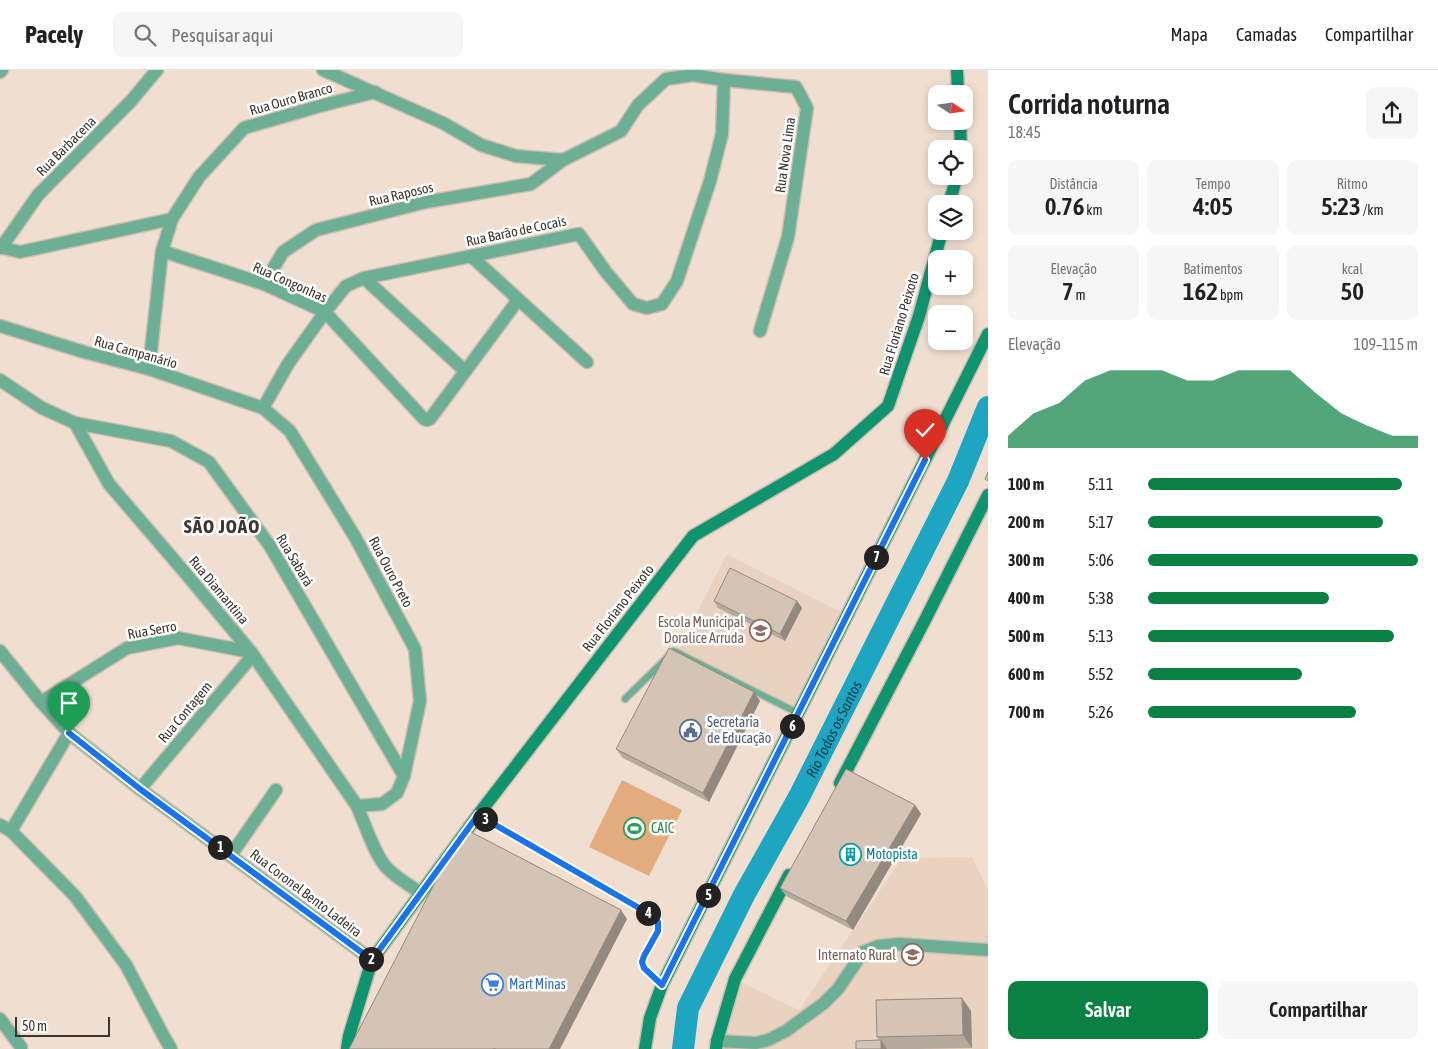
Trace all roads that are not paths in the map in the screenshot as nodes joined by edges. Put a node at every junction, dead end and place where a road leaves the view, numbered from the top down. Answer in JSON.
{"nodes":[{"id":1,"x":157,"y":70,"type":"edge"},
{"id":2,"x":324,"y":70,"type":"edge"},
{"id":3,"x":956,"y":70,"type":"edge"},
{"id":4,"x":724,"y":80,"type":"junction"},
{"id":5,"x":957,"y":85,"type":"edge"},
{"id":6,"x":376,"y":92,"type":"junction"},
{"id":7,"x":563,"y":160,"type":"junction"},
{"id":8,"x":172,"y":219,"type":"junction"},
{"id":9,"x":940,"y":240,"type":"edge"},
{"id":10,"x":1,"y":247,"type":"edge"},
{"id":11,"x":162,"y":251,"type":"junction"},
{"id":12,"x":471,"y":256,"type":"junction"},
{"id":13,"x":364,"y":278,"type":"junction"},
{"id":14,"x":264,"y":284,"type":"junction"},
{"id":15,"x":518,"y":300,"type":"junction"},
{"id":16,"x":325,"y":312,"type":"junction"},
{"id":17,"x":0,"y":326,"type":"edge"},
{"id":18,"x":760,"y":331,"type":"dead end"},
{"id":19,"x":988,"y":334,"type":"edge"},
{"id":20,"x":587,"y":362,"type":"dead end"},
{"id":21,"x":148,"y":370,"type":"junction"},
{"id":22,"x":465,"y":371,"type":"junction"},
{"id":23,"x":0,"y":380,"type":"edge"},
{"id":24,"x":263,"y":408,"type":"junction"},
{"id":25,"x":74,"y":424,"type":"junction"},
{"id":26,"x":988,"y":495,"type":"edge"},
{"id":27,"x":0,"y":651,"type":"edge"},
{"id":28,"x":252,"y":653,"type":"junction"},
{"id":29,"x":625,"y":699,"type":"dead end"},
{"id":30,"x":41,"y":702,"type":"junction"},
{"id":31,"x":798,"y":713,"type":"junction"},
{"id":32,"x":69,"y":733,"type":"junction"},
{"id":33,"x":404,"y":776,"type":"junction"},
{"id":34,"x":140,"y":789,"type":"junction"},
{"id":35,"x":276,"y":790,"type":"dead end"},
{"id":36,"x":832,"y":797,"type":"edge"},
{"id":37,"x":357,"y":806,"type":"junction"},
{"id":38,"x":478,"y":815,"type":"junction"},
{"id":39,"x":5,"y":828,"type":"edge"},
{"id":40,"x":231,"y":855,"type":"junction"},
{"id":41,"x":795,"y":864,"type":"edge"},
{"id":42,"x":421,"y":893,"type":"junction"},
{"id":43,"x":988,"y":950,"type":"edge"},
{"id":44,"x":372,"y":960,"type":"junction"},
{"id":45,"x":662,"y":985,"type":"junction"},
{"id":46,"x":0,"y":1019,"type":"edge"},
{"id":47,"x":716,"y":1045,"type":"edge"},
{"id":48,"x":21,"y":1048,"type":"edge"},
{"id":49,"x":171,"y":1049,"type":"edge"},
{"id":50,"x":347,"y":1049,"type":"edge"},
{"id":51,"x":645,"y":1049,"type":"edge"}],
"edges":[{"from":1,"to":10,"type":"street","name":"Rua Barbacena"},
{"from":2,"to":6,"type":"street"},
{"from":3,"to":5,"type":"street"},
{"from":4,"to":7,"type":"street","name":"Rua Nova Lima"},
{"from":4,"to":12,"type":"street","name":"Rua Barão de Cocais"},
{"from":4,"to":18,"type":"street","name":"Rua Nova Lima"},
{"from":6,"to":7,"type":"street"},
{"from":6,"to":8,"type":"street","name":"Rua Ouro Branco"},
{"from":7,"to":14,"type":"street","name":"Rua Raposos"},
{"from":8,"to":10,"type":"street"},
{"from":8,"to":11,"type":"street","name":"Rua Ouro Branco"},
{"from":9,"to":38,"type":"street","name":"Rua Floriano Peixoto"},
{"from":11,"to":14,"type":"street","name":"Rua Congonhas"},
{"from":11,"to":21,"type":"street","name":"Rua Ouro Branco"},
{"from":12,"to":13,"type":"street","name":"Rua Barão de Cocais"},
{"from":12,"to":15,"type":"street"},
{"from":13,"to":16,"type":"street","name":"Rua Barão de Cocais"},
{"from":13,"to":22,"type":"street"},
{"from":14,"to":16,"type":"street","name":"Rua Congonhas"},
{"from":15,"to":20,"type":"street"},
{"from":15,"to":22,"type":"street"},
{"from":16,"to":22,"type":"street","name":"Rua Congonhas"},
{"from":16,"to":24,"type":"street","name":"Rua Barão de Cocais"},
{"from":17,"to":21,"type":"street","name":"Rua Campanário"},
{"from":19,"to":31,"type":"street"},
{"from":21,"to":24,"type":"street","name":"Rua Campanário"},
{"from":23,"to":25,"type":"street","name":"Rua Sabará"},
{"from":24,"to":33,"type":"street","name":"Rua Ouro Preto"},
{"from":25,"to":28,"type":"street","name":"Rua Diamantina"},
{"from":25,"to":33,"type":"street","name":"Rua Sabará"},
{"from":26,"to":36,"type":"street"},
{"from":27,"to":30,"type":"street","name":"Rua Coronel Bento Ladeira"},
{"from":28,"to":30,"type":"street","name":"Rua Serro"},
{"from":28,"to":34,"type":"street","name":"Rua Contagem"},
{"from":28,"to":37,"type":"street","name":"Rua Diamantina"},
{"from":29,"to":31,"type":"lane"},
{"from":30,"to":32,"type":"street","name":"Rua Coronel Bento Ladeira"},
{"from":31,"to":45,"type":"street"},
{"from":32,"to":34,"type":"street","name":"Rua Coronel Bento Ladeira"},
{"from":32,"to":39,"type":"street"},
{"from":33,"to":37,"type":"street","name":"Rua Ouro Preto"},
{"from":34,"to":40,"type":"street","name":"Rua Coronel Bento Ladeira"},
{"from":35,"to":40,"type":"street"},
{"from":37,"to":42,"type":"street","name":"Rua Diamantina"},
{"from":38,"to":42,"type":"street","name":"Rua Floriano Peixoto"},
{"from":38,"to":45,"type":"lane"},
{"from":39,"to":49,"type":"street"},
{"from":40,"to":44,"type":"street","name":"Rua Coronel Bento Ladeira"},
{"from":41,"to":47,"type":"street"},
{"from":42,"to":44,"type":"street","name":"Rua Floriano Peixoto"},
{"from":43,"to":47,"type":"street"},
{"from":44,"to":50,"type":"street","name":"Rua Floriano Peixoto"},
{"from":45,"to":51,"type":"street"},
{"from":46,"to":48,"type":"street"}]}
